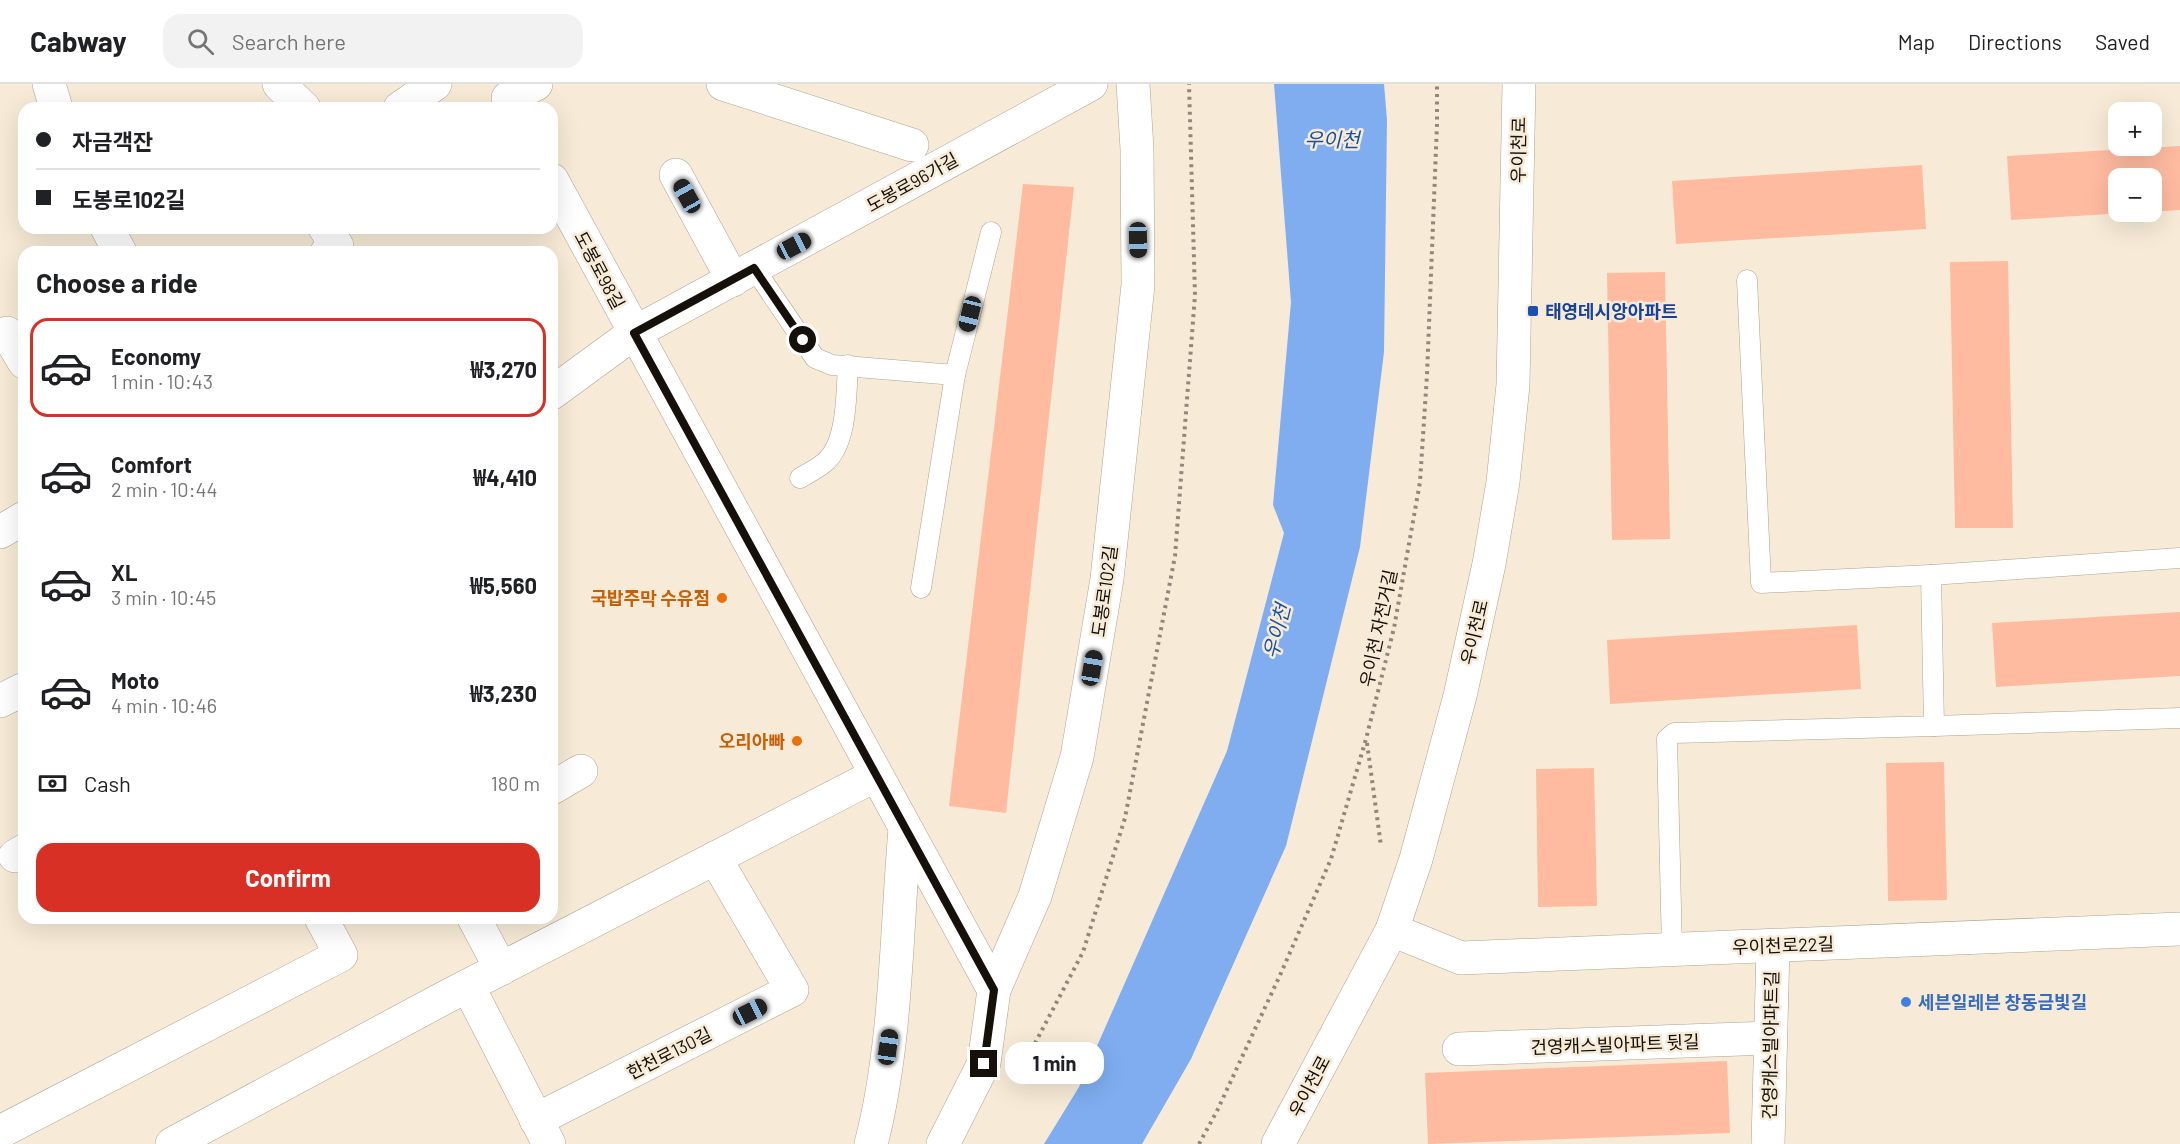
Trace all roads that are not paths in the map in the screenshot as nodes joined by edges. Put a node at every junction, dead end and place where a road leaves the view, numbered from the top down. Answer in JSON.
{"nodes":[{"id":1,"x":49,"y":84,"type":"edge"},
{"id":2,"x":279,"y":84,"type":"edge"},
{"id":3,"x":435,"y":84,"type":"edge"},
{"id":4,"x":723,"y":84,"type":"edge"},
{"id":5,"x":1091,"y":84,"type":"edge"},
{"id":6,"x":1133,"y":84,"type":"edge"},
{"id":7,"x":1519,"y":84,"type":"edge"},
{"id":8,"x":54,"y":102,"type":"edge"},
{"id":9,"x":298,"y":102,"type":"edge"},
{"id":10,"x":409,"y":102,"type":"edge"},
{"id":11,"x":912,"y":145,"type":"dead end"},
{"id":12,"x":676,"y":175,"type":"dead end"},
{"id":13,"x":558,"y":191,"type":"edge"},
{"id":14,"x":991,"y":232,"type":"dead end"},
{"id":15,"x":743,"y":274,"type":"junction"},
{"id":16,"x":1747,"y":280,"type":"dead end"},
{"id":17,"x":7,"y":333,"type":"dead end"},
{"id":18,"x":634,"y":333,"type":"junction"},
{"id":19,"x":18,"y":352,"type":"edge"},
{"id":20,"x":848,"y":365,"type":"junction"},
{"id":21,"x":955,"y":375,"type":"junction"},
{"id":22,"x":558,"y":389,"type":"edge"},
{"id":23,"x":800,"y":478,"type":"dead end"},
{"id":24,"x":18,"y":522,"type":"edge"},
{"id":25,"x":0,"y":532,"type":"edge"},
{"id":26,"x":2180,"y":558,"type":"edge"},
{"id":27,"x":1931,"y":575,"type":"junction"},
{"id":28,"x":921,"y":588,"type":"dead end"},
{"id":29,"x":18,"y":691,"type":"edge"},
{"id":30,"x":0,"y":701,"type":"edge"},
{"id":31,"x":2180,"y":718,"type":"edge"},
{"id":32,"x":1934,"y":726,"type":"junction"},
{"id":33,"x":581,"y":771,"type":"dead end"},
{"id":34,"x":876,"y":775,"type":"junction"},
{"id":35,"x":558,"y":784,"type":"edge"},
{"id":36,"x":905,"y":829,"type":"junction"},
{"id":37,"x":715,"y":858,"type":"junction"},
{"id":38,"x":324,"y":924,"type":"edge"},
{"id":39,"x":477,"y":924,"type":"edge"},
{"id":40,"x":2180,"y":929,"type":"edge"},
{"id":41,"x":1392,"y":930,"type":"junction"},
{"id":42,"x":1773,"y":946,"type":"junction"},
{"id":43,"x":1672,"y":950,"type":"junction"},
{"id":44,"x":501,"y":969,"type":"junction"},
{"id":45,"x":468,"y":986,"type":"junction"},
{"id":46,"x":994,"y":990,"type":"junction"},
{"id":47,"x":1770,"y":1038,"type":"junction"},
{"id":48,"x":1459,"y":1049,"type":"dead end"},
{"id":49,"x":0,"y":1132,"type":"edge"},
{"id":50,"x":543,"y":1132,"type":"edge"},
{"id":51,"x":172,"y":1144,"type":"edge"},
{"id":52,"x":871,"y":1144,"type":"edge"},
{"id":53,"x":943,"y":1144,"type":"edge"},
{"id":54,"x":1278,"y":1144,"type":"edge"},
{"id":55,"x":1768,"y":1144,"type":"edge"}],
"edges":[{"from":1,"to":8,"type":"street"},
{"from":2,"to":9,"type":"street"},
{"from":3,"to":10,"type":"street"},
{"from":4,"to":11,"type":"street"},
{"from":5,"to":15,"type":"street","name":"도봉로96가길"},
{"from":6,"to":46,"type":"street","name":"도봉로102길"},
{"from":7,"to":41,"type":"street","name":"우이천로"},
{"from":12,"to":15,"type":"street"},
{"from":13,"to":18,"type":"street","name":"도봉로98길"},
{"from":14,"to":21,"type":"lane"},
{"from":15,"to":18,"type":"street","name":"도봉로96가길"},
{"from":15,"to":20,"type":"lane"},
{"from":16,"to":27,"type":"lane"},
{"from":17,"to":19,"type":"street"},
{"from":18,"to":22,"type":"street","name":"도봉로96가길"},
{"from":18,"to":34,"type":"street","name":"도봉로98길"},
{"from":20,"to":21,"type":"lane"},
{"from":20,"to":23,"type":"lane"},
{"from":21,"to":28,"type":"lane"},
{"from":24,"to":25,"type":"street"},
{"from":26,"to":27,"type":"lane"},
{"from":27,"to":32,"type":"lane"},
{"from":29,"to":30,"type":"street"},
{"from":31,"to":32,"type":"lane"},
{"from":32,"to":43,"type":"lane"},
{"from":33,"to":35,"type":"street"},
{"from":34,"to":36,"type":"street","name":"도봉로98길"},
{"from":34,"to":37,"type":"street"},
{"from":36,"to":46,"type":"street","name":"도봉로98길"},
{"from":36,"to":52,"type":"street"},
{"from":37,"to":44,"type":"street"},
{"from":37,"to":50,"type":"street","name":"한천로130길"},
{"from":38,"to":49,"type":"street"},
{"from":39,"to":44,"type":"street"},
{"from":40,"to":42,"type":"street","name":"우이천로22길"},
{"from":41,"to":43,"type":"street","name":"우이천로22길"},
{"from":41,"to":54,"type":"street","name":"우이천로"},
{"from":42,"to":43,"type":"street","name":"우이천로22길"},
{"from":42,"to":47,"type":"street","name":"건영캐스빌아파트길"},
{"from":44,"to":45,"type":"street"},
{"from":45,"to":50,"type":"street","name":"한천로130길"},
{"from":45,"to":51,"type":"street"},
{"from":46,"to":53,"type":"street","name":"도봉로102길"},
{"from":47,"to":48,"type":"street","name":"건영캐스빌아파트 뒷길"},
{"from":47,"to":55,"type":"street","name":"건영캐스빌아파트길"}]}
